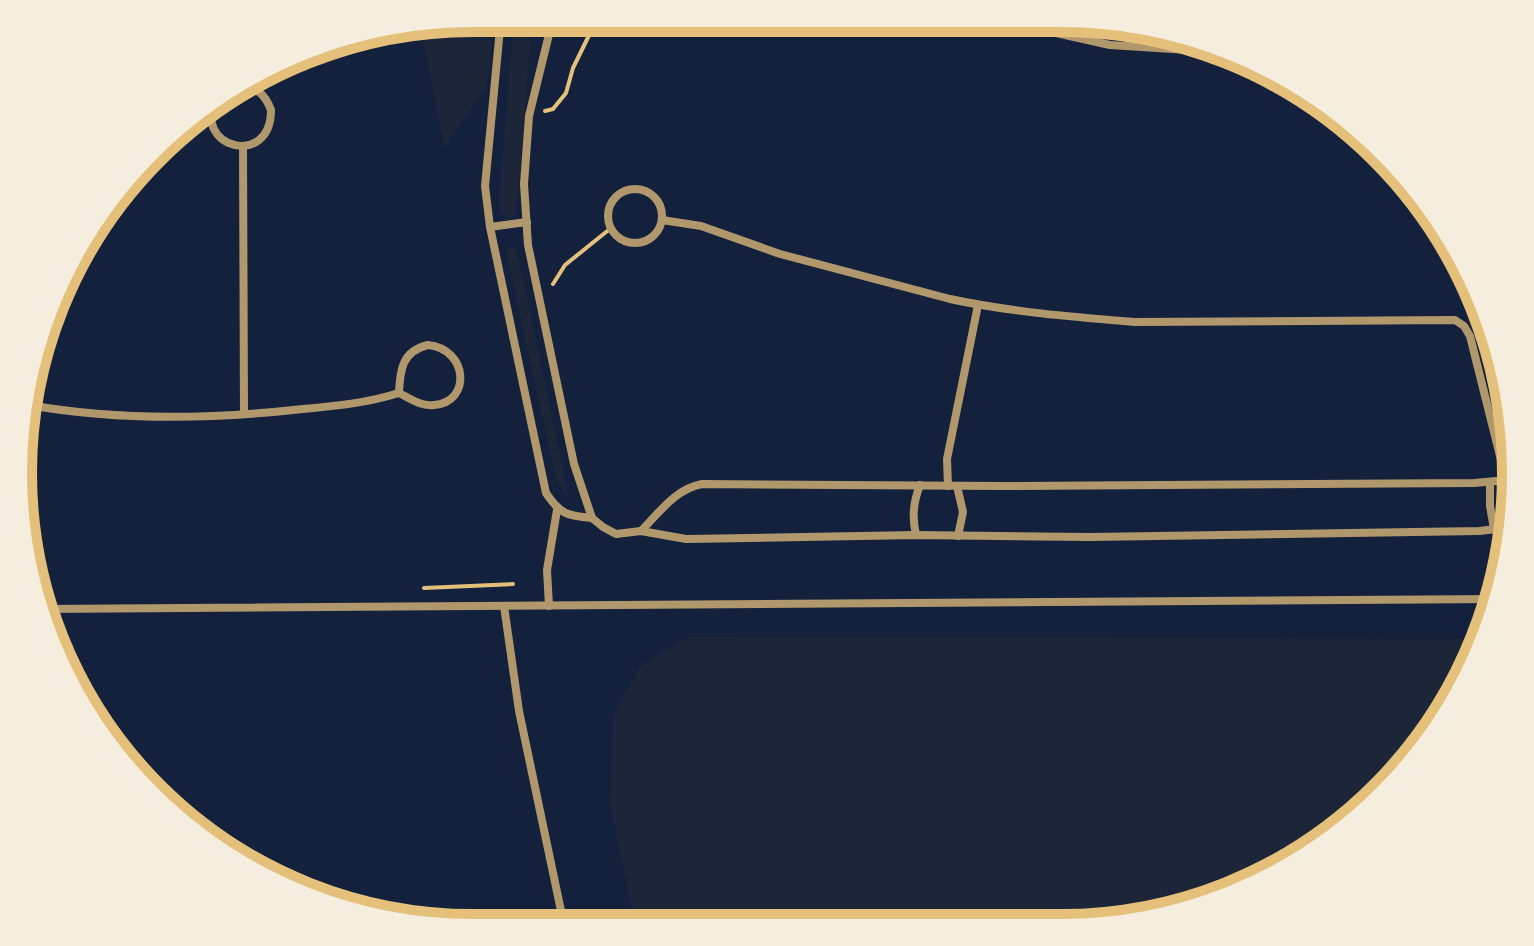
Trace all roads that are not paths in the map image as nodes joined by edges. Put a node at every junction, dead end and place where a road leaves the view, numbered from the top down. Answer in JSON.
{"nodes":[{"id":1,"x":500,"y":32,"type":"edge"},
{"id":2,"x":550,"y":32,"type":"edge"},
{"id":3,"x":1052,"y":32,"type":"edge"},
{"id":4,"x":1185,"y":50,"type":"edge"},
{"id":5,"x":256,"y":89,"type":"edge"},
{"id":6,"x":212,"y":118,"type":"edge"},
{"id":7,"x":243,"y":146,"type":"junction"},
{"id":8,"x":662,"y":220,"type":"junction"},
{"id":9,"x":527,"y":222,"type":"junction"},
{"id":10,"x":490,"y":227,"type":"junction"},
{"id":11,"x":978,"y":305,"type":"junction"},
{"id":12,"x":399,"y":393,"type":"junction"},
{"id":13,"x":37,"y":406,"type":"edge"},
{"id":14,"x":244,"y":414,"type":"junction"},
{"id":15,"x":1502,"y":459,"type":"edge"},
{"id":16,"x":1502,"y":481,"type":"edge"},
{"id":17,"x":1490,"y":482,"type":"junction"},
{"id":18,"x":920,"y":485,"type":"junction"},
{"id":19,"x":952,"y":486,"type":"junction"},
{"id":20,"x":557,"y":510,"type":"junction"},
{"id":21,"x":592,"y":518,"type":"junction"},
{"id":22,"x":1494,"y":529,"type":"junction"},
{"id":23,"x":1498,"y":529,"type":"edge"},
{"id":24,"x":641,"y":531,"type":"junction"},
{"id":25,"x":916,"y":535,"type":"junction"},
{"id":26,"x":958,"y":536,"type":"junction"},
{"id":27,"x":1484,"y":599,"type":"edge"},
{"id":28,"x":504,"y":606,"type":"junction"},
{"id":29,"x":549,"y":606,"type":"junction"},
{"id":30,"x":53,"y":609,"type":"edge"},
{"id":31,"x":562,"y":914,"type":"edge"}],
"edges":[{"from":1,"to":10,"type":"street"},
{"from":2,"to":9,"type":"street"},
{"from":3,"to":4,"type":"street"},
{"from":5,"to":7,"type":"street"},
{"from":6,"to":7,"type":"street"},
{"from":7,"to":14,"type":"street"},
{"from":8,"to":8,"type":"street"},
{"from":8,"to":11,"type":"street"},
{"from":9,"to":10,"type":"street"},
{"from":9,"to":21,"type":"street"},
{"from":10,"to":20,"type":"street"},
{"from":11,"to":15,"type":"street"},
{"from":11,"to":19,"type":"street"},
{"from":12,"to":12,"type":"street"},
{"from":12,"to":14,"type":"street"},
{"from":13,"to":14,"type":"street"},
{"from":16,"to":17,"type":"street"},
{"from":17,"to":19,"type":"street"},
{"from":17,"to":22,"type":"street"},
{"from":18,"to":19,"type":"street"},
{"from":18,"to":24,"type":"street"},
{"from":18,"to":25,"type":"street"},
{"from":19,"to":26,"type":"street"},
{"from":20,"to":21,"type":"street"},
{"from":20,"to":29,"type":"street"},
{"from":21,"to":24,"type":"street"},
{"from":22,"to":23,"type":"street"},
{"from":22,"to":26,"type":"street"},
{"from":24,"to":25,"type":"street"},
{"from":25,"to":26,"type":"street"},
{"from":27,"to":29,"type":"street"},
{"from":28,"to":29,"type":"street"},
{"from":28,"to":30,"type":"street"},
{"from":28,"to":31,"type":"street"}]}
